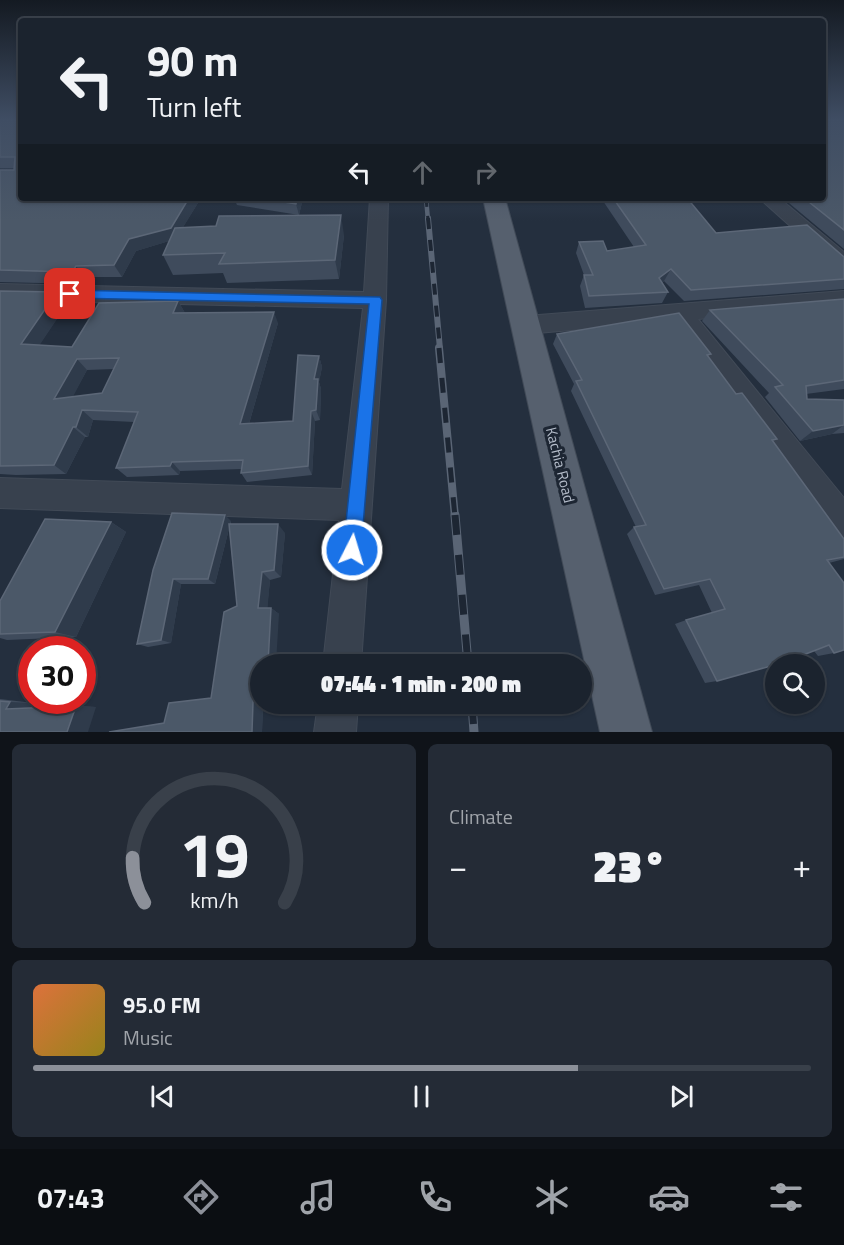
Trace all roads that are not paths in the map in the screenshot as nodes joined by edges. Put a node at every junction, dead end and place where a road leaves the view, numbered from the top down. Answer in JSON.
{"nodes":[{"id":1,"x":379,"y":201,"type":"edge"},
{"id":2,"x":495,"y":201,"type":"edge"},
{"id":3,"x":772,"y":201,"type":"edge"},
{"id":4,"x":844,"y":262,"type":"edge"},
{"id":5,"x":0,"y":292,"type":"edge"},
{"id":6,"x":844,"y":299,"type":"edge"},
{"id":7,"x":375,"y":300,"type":"junction"},
{"id":8,"x":680,"y":313,"type":"junction"},
{"id":9,"x":526,"y":325,"type":"junction"},
{"id":10,"x":0,"y":493,"type":"edge"},
{"id":11,"x":357,"y":504,"type":"junction"},
{"id":12,"x":844,"y":523,"type":"edge"},
{"id":13,"x":343,"y":654,"type":"edge"},
{"id":14,"x":337,"y":714,"type":"edge"},
{"id":15,"x":335,"y":732,"type":"edge"},
{"id":16,"x":626,"y":732,"type":"edge"}],
"edges":[{"from":1,"to":7,"type":"street"},
{"from":2,"to":9,"type":"main road","name":"Kachia Road"},
{"from":3,"to":4,"type":"street"},
{"from":5,"to":7,"type":"street"},
{"from":6,"to":8,"type":"street"},
{"from":7,"to":11,"type":"street"},
{"from":8,"to":9,"type":"street"},
{"from":8,"to":12,"type":"street"},
{"from":9,"to":16,"type":"main road","name":"Kachia Road"},
{"from":10,"to":11,"type":"street"},
{"from":11,"to":13,"type":"street"},
{"from":14,"to":15,"type":"street"}]}
